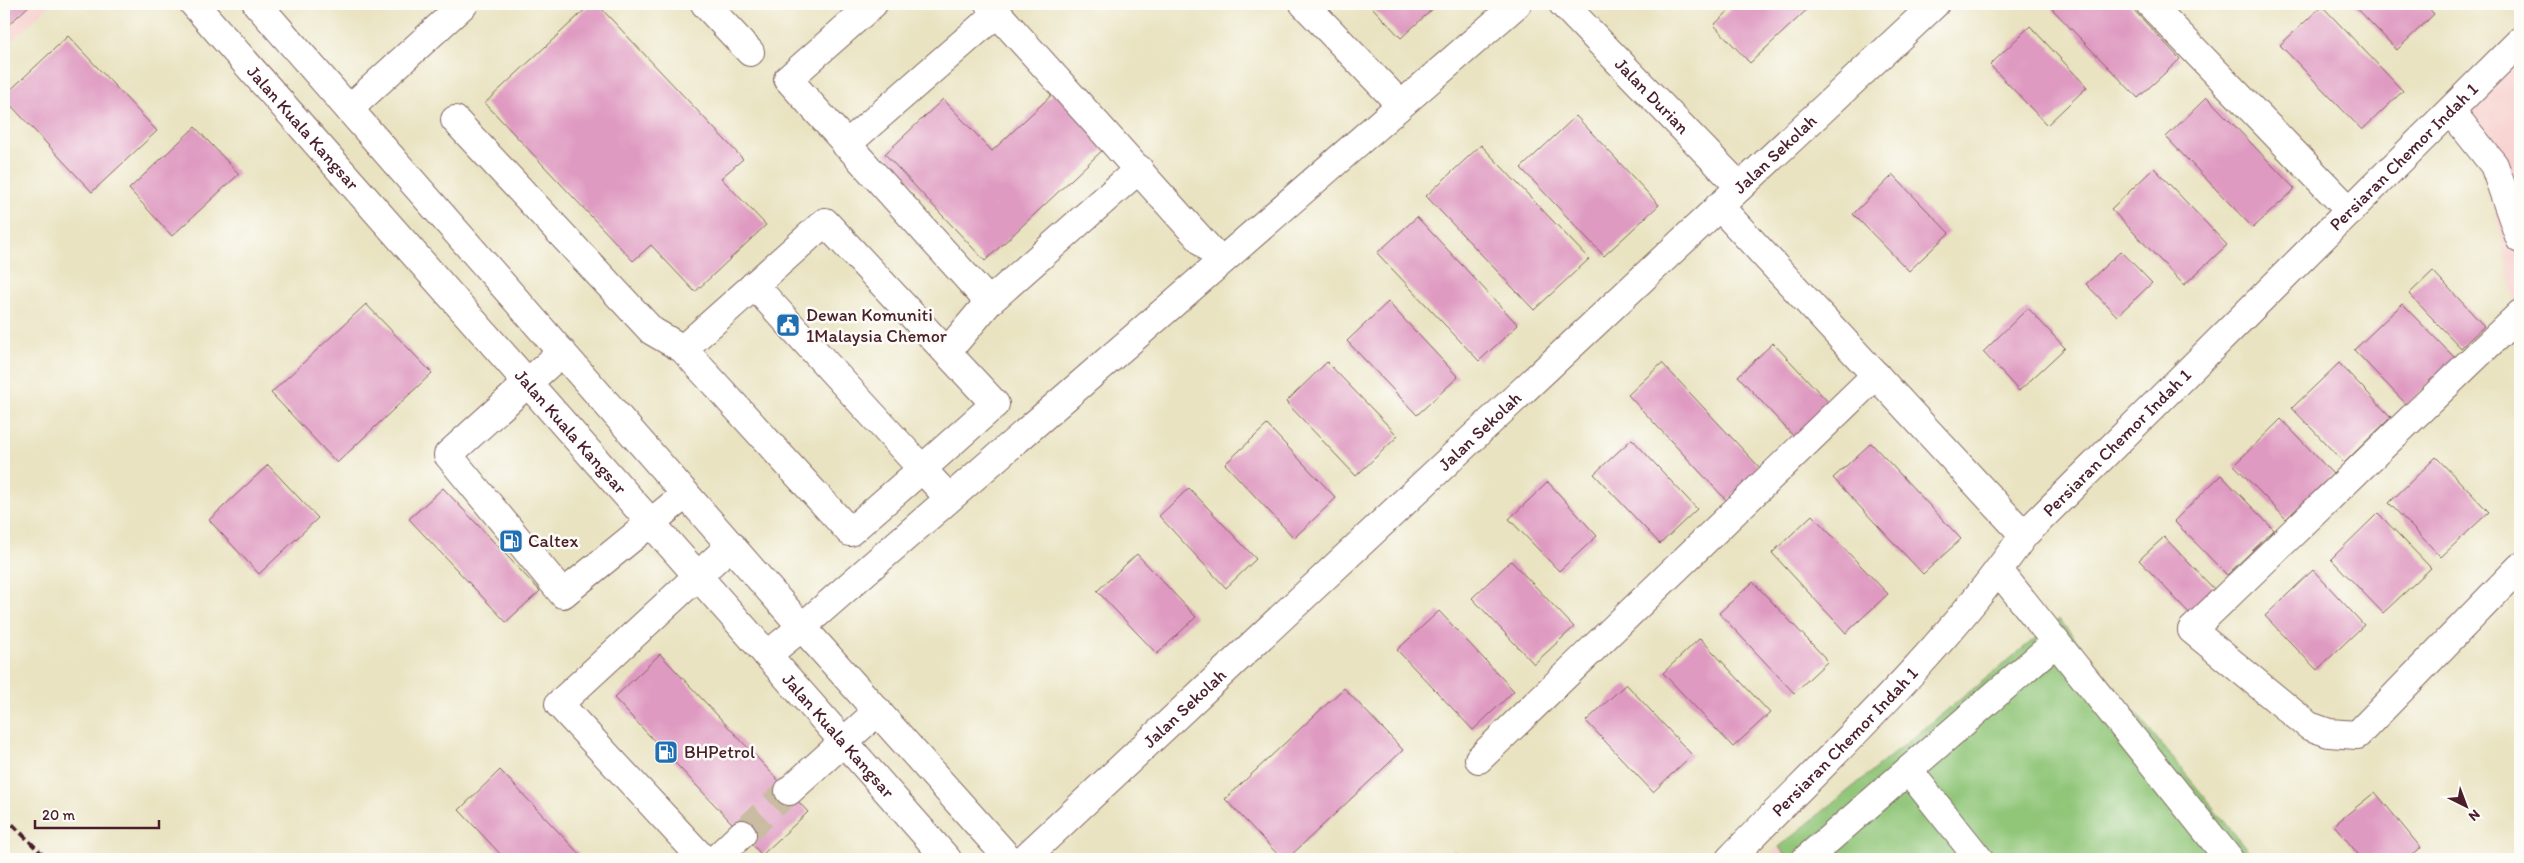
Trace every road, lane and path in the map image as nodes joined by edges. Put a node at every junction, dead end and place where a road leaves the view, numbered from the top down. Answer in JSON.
{"nodes":[{"id":1,"x":194,"y":4,"type":"edge"},
{"id":2,"x":257,"y":4,"type":"edge"},
{"id":3,"x":464,"y":4,"type":"edge"},
{"id":4,"x":705,"y":4,"type":"edge"},
{"id":5,"x":873,"y":4,"type":"edge"},
{"id":6,"x":1304,"y":4,"type":"edge"},
{"id":7,"x":1517,"y":4,"type":"edge"},
{"id":8,"x":1563,"y":4,"type":"edge"},
{"id":9,"x":1935,"y":4,"type":"edge"},
{"id":10,"x":2150,"y":4,"type":"edge"},
{"id":11,"x":993,"y":8,"type":"edge"},
{"id":12,"x":2520,"y":41,"type":"edge"},
{"id":13,"x":750,"y":52,"type":"dead end"},
{"id":14,"x":1400,"y":104,"type":"junction"},
{"id":15,"x":350,"y":109,"type":"junction"},
{"id":16,"x":2452,"y":112,"type":"junction"},
{"id":17,"x":455,"y":120,"type":"dead end"},
{"id":18,"x":846,"y":145,"type":"junction"},
{"id":19,"x":1139,"y":169,"type":"junction"},
{"id":20,"x":1740,"y":188,"type":"junction"},
{"id":21,"x":1719,"y":206,"type":"junction"},
{"id":22,"x":2350,"y":211,"type":"junction"},
{"id":23,"x":2520,"y":239,"type":"edge"},
{"id":24,"x":1220,"y":261,"type":"junction"},
{"id":25,"x":754,"y":285,"type":"junction"},
{"id":26,"x":989,"y":302,"type":"junction"},
{"id":27,"x":2520,"y":314,"type":"edge"},
{"id":28,"x":683,"y":349,"type":"junction"},
{"id":29,"x":562,"y":352,"type":"junction"},
{"id":30,"x":947,"y":352,"type":"junction"},
{"id":31,"x":1876,"y":375,"type":"junction"},
{"id":32,"x":528,"y":383,"type":"junction"},
{"id":33,"x":922,"y":469,"type":"junction"},
{"id":34,"x":686,"y":494,"type":"junction"},
{"id":35,"x":949,"y":498,"type":"junction"},
{"id":36,"x":651,"y":523,"type":"junction"},
{"id":37,"x":2024,"y":536,"type":"junction"},
{"id":38,"x":731,"y":545,"type":"junction"},
{"id":39,"x":2520,"y":568,"type":"edge"},
{"id":40,"x":1999,"y":571,"type":"junction"},
{"id":41,"x":697,"y":575,"type":"junction"},
{"id":42,"x":802,"y":627,"type":"junction"},
{"id":43,"x":2056,"y":642,"type":"junction"},
{"id":44,"x":767,"y":655,"type":"junction"},
{"id":45,"x":878,"y":711,"type":"junction"},
{"id":46,"x":843,"y":741,"type":"junction"},
{"id":47,"x":1479,"y":759,"type":"dead end"},
{"id":48,"x":1909,"y":771,"type":"junction"},
{"id":49,"x":789,"y":791,"type":"tunnel mouth"},
{"id":50,"x":742,"y":834,"type":"tunnel mouth"},
{"id":51,"x":1738,"y":856,"type":"edge"},
{"id":52,"x":703,"y":859,"type":"edge"},
{"id":53,"x":716,"y":859,"type":"edge"},
{"id":54,"x":947,"y":859,"type":"edge"},
{"id":55,"x":1009,"y":859,"type":"edge"},
{"id":56,"x":1024,"y":859,"type":"edge"},
{"id":57,"x":1806,"y":859,"type":"edge"},
{"id":58,"x":1979,"y":859,"type":"edge"},
{"id":59,"x":2229,"y":859,"type":"edge"}],
"edges":[{"from":1,"to":32,"type":"main road","name":"Jalan Kuala Kangsar"},
{"from":2,"to":15,"type":"main road"},
{"from":3,"to":15,"type":"main road"},
{"from":4,"to":13,"type":"main road"},
{"from":5,"to":18,"type":"main road"},
{"from":6,"to":14,"type":"main road"},
{"from":7,"to":14,"type":"main road"},
{"from":8,"to":20,"type":"main road","name":"Jalan Durian"},
{"from":9,"to":20,"type":"main road","name":"Jalan Sekolah"},
{"from":10,"to":22,"type":"main road"},
{"from":11,"to":18,"type":"main road"},
{"from":11,"to":19,"type":"main road"},
{"from":12,"to":16,"type":"main road","name":"Persiaran Chemor Indah 1"},
{"from":14,"to":24,"type":"main road"},
{"from":15,"to":29,"type":"main road"},
{"from":16,"to":22,"type":"main road","name":"Persiaran Chemor Indah 1"},
{"from":16,"to":23,"type":"main road"},
{"from":17,"to":28,"type":"main road"},
{"from":18,"to":26,"type":"main road"},
{"from":19,"to":24,"type":"main road"},
{"from":19,"to":26,"type":"main road"},
{"from":20,"to":21,"type":"main road","name":"Jalan Sekolah"},
{"from":21,"to":31,"type":"main road"},
{"from":21,"to":56,"type":"main road","name":"Jalan Sekolah"},
{"from":22,"to":37,"type":"main road","name":"Persiaran Chemor Indah 1"},
{"from":24,"to":35,"type":"main road"},
{"from":25,"to":28,"type":"main road"},
{"from":25,"to":30,"type":"main road"},
{"from":25,"to":33,"type":"main road"},
{"from":26,"to":30,"type":"main road"},
{"from":27,"to":39,"type":"main road"},
{"from":28,"to":33,"type":"main road"},
{"from":29,"to":32,"type":"main road"},
{"from":29,"to":34,"type":"main road"},
{"from":30,"to":33,"type":"main road"},
{"from":31,"to":37,"type":"main road"},
{"from":31,"to":47,"type":"main road"},
{"from":32,"to":36,"type":"main road","name":"Jalan Kuala Kangsar"},
{"from":32,"to":36,"type":"main road"},
{"from":33,"to":35,"type":"main road"},
{"from":34,"to":36,"type":"main road"},
{"from":34,"to":38,"type":"main road"},
{"from":35,"to":42,"type":"main road"},
{"from":36,"to":41,"type":"main road","name":"Jalan Kuala Kangsar"},
{"from":37,"to":40,"type":"main road","name":"Persiaran Chemor Indah 1"},
{"from":38,"to":41,"type":"main road"},
{"from":38,"to":42,"type":"main road"},
{"from":40,"to":43,"type":"main road"},
{"from":40,"to":51,"type":"main road","name":"Persiaran Chemor Indah 1"},
{"from":41,"to":44,"type":"main road","name":"Jalan Kuala Kangsar"},
{"from":41,"to":52,"type":"main road"},
{"from":42,"to":44,"type":"main road"},
{"from":42,"to":45,"type":"main road"},
{"from":43,"to":48,"type":"main road"},
{"from":43,"to":59,"type":"main road"},
{"from":44,"to":46,"type":"main road","name":"Jalan Kuala Kangsar"},
{"from":45,"to":46,"type":"main road"},
{"from":45,"to":55,"type":"main road"},
{"from":46,"to":49,"type":"main road"},
{"from":46,"to":54,"type":"main road","name":"Jalan Kuala Kangsar"},
{"from":48,"to":57,"type":"main road"},
{"from":48,"to":58,"type":"main road"},
{"from":50,"to":53,"type":"main road"}]}
